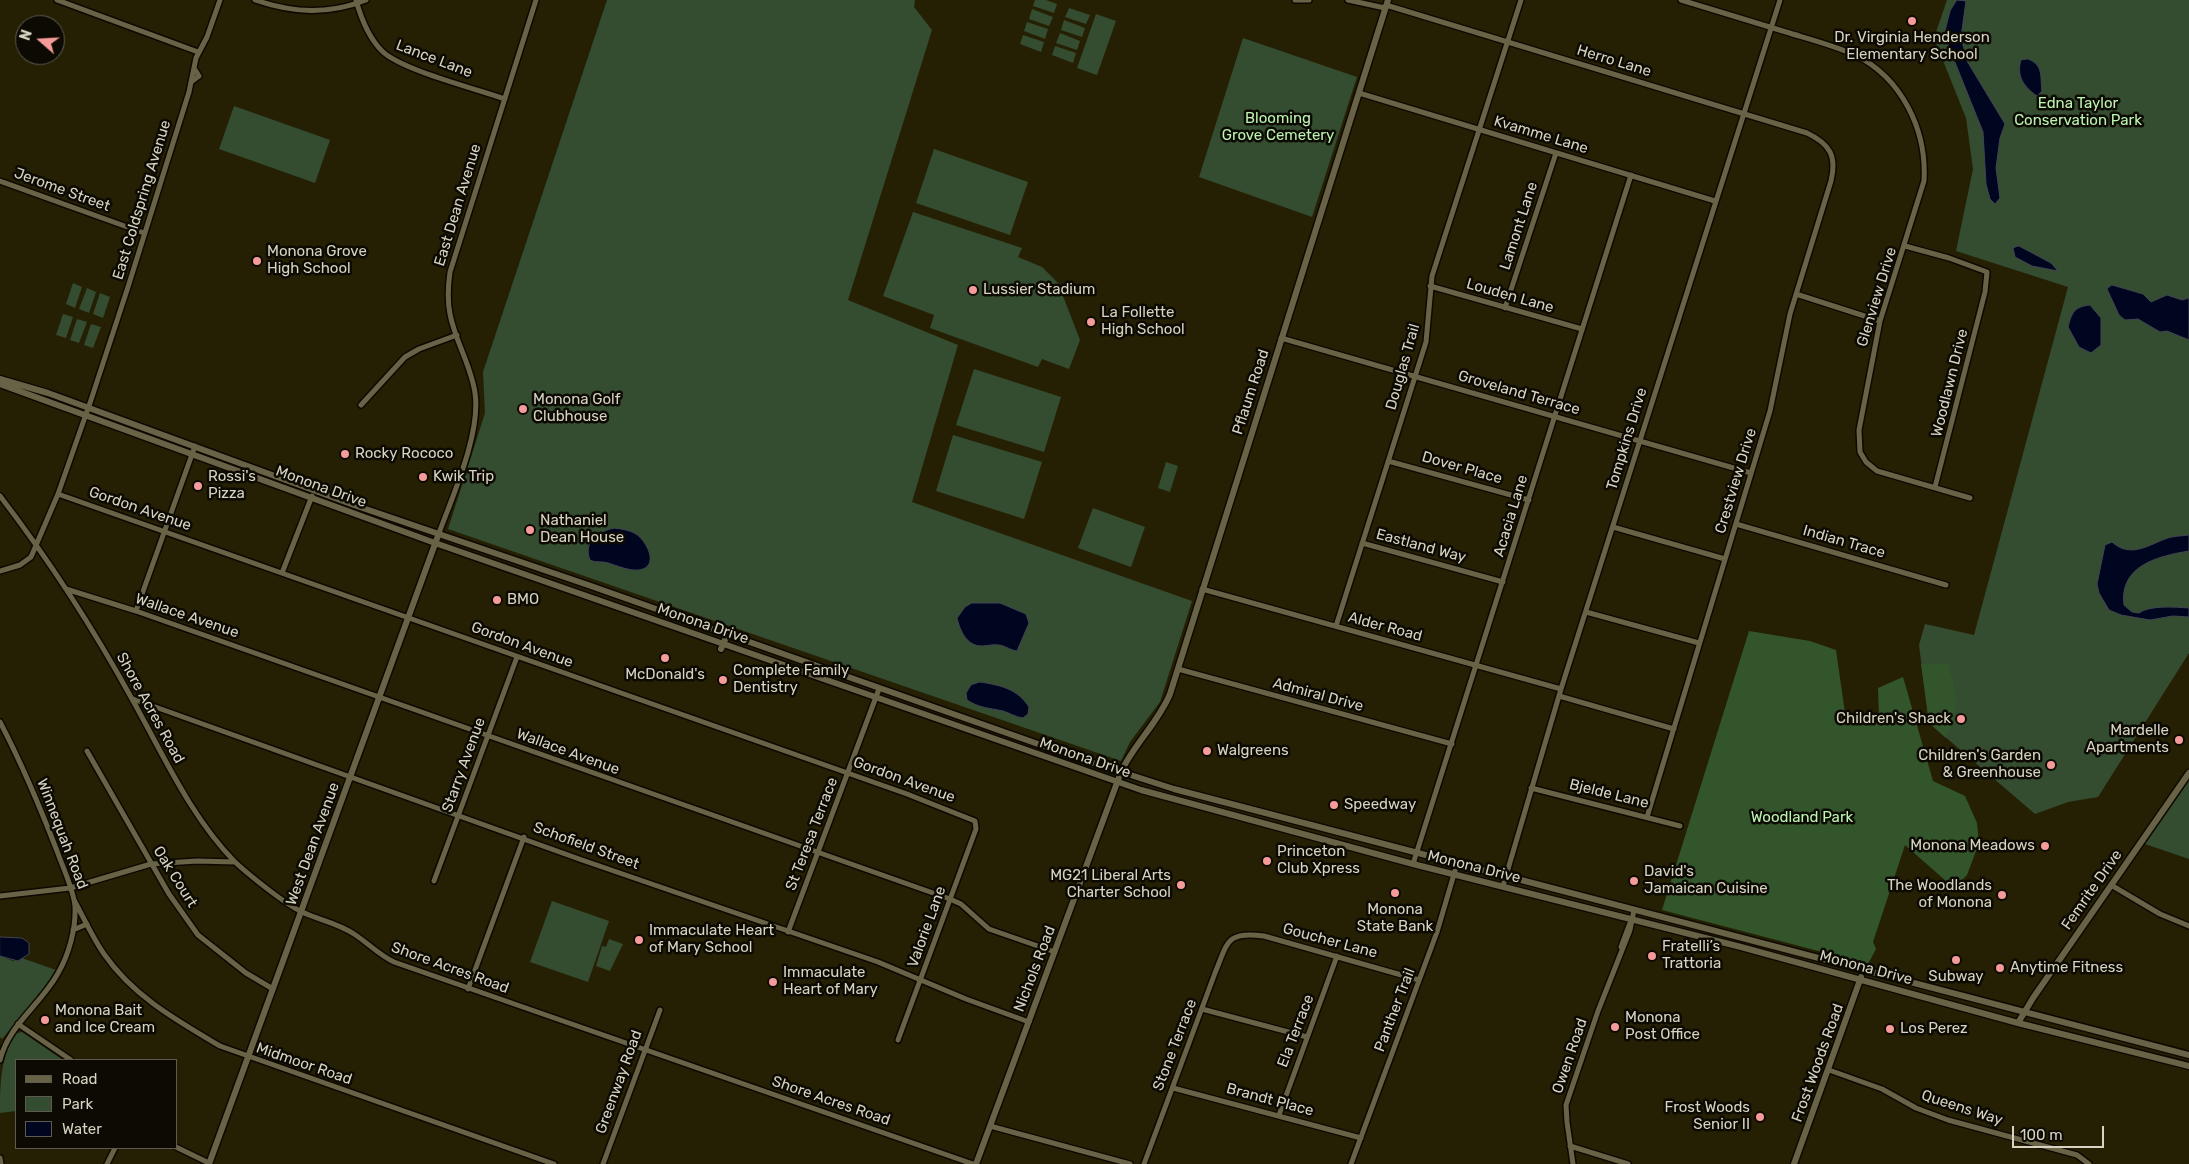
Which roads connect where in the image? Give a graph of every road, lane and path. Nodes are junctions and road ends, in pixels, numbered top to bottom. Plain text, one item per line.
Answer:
1 (56, 0) edge
2 (220, 0) edge
3 (255, 0) edge
4 (366, 0) edge
5 (536, 0) edge
6 (1295, 0) edge
7 (1310, 0) edge
8 (1348, 0) edge
9 (1521, 0) edge
10 (1681, 0) edge
11 (1780, 0) edge
12 (357, 2) edge
13 (1386, 4) edge
14 (1772, 28) junction
15 (1508, 42) junction
16 (198, 52) junction
17 (1359, 93) junction
18 (505, 99) junction
19 (1744, 113) junction
20 (1478, 130) junction
21 (1830, 151) joint
22 (1556, 153) junction
23 (1631, 175) junction
24 (0, 181) edge
25 (1715, 201) junction
26 (144, 233) junction
27 (1905, 246) junction
28 (1430, 286) junction
29 (1796, 294) junction
30 (1505, 308) junction
31 (1880, 321) junction
32 (1582, 328) junction
33 (457, 335) junction
34 (1281, 338) junction
35 (1414, 376) junction
36 (0, 379) edge
37 (0, 384) edge
38 (361, 405) dead end
39 (89, 408) junction
40 (1554, 416) junction
41 (86, 417) junction
42 (1639, 441) junction
43 (195, 446) junction
44 (192, 454) junction
45 (1388, 461) junction
46 (1751, 473) junction
47 (1935, 487) junction
48 (58, 494) junction
49 (313, 494) junction
50 (0, 496) edge
51 (1970, 498) dead end
52 (1528, 500) junction
53 (1736, 524) junction
54 (1613, 527) junction
55 (165, 531) junction
56 (439, 533) junction
57 (435, 543) junction
58 (1362, 543) junction
59 (38, 545) junction
60 (1725, 560) junction
61 (0, 571) edge
62 (282, 573) junction
63 (1503, 582) junction
64 (1946, 585) dead end
65 (66, 588) junction
66 (1202, 589) junction
67 (136, 611) junction
68 (1586, 612) junction
69 (409, 617) junction
70 (1336, 626) junction
71 (727, 635) junction
72 (1699, 643) junction
73 (722, 647) junction
74 (517, 657) junction
75 (1476, 665) junction
76 (1178, 668) junction
77 (879, 689) junction
78 (1561, 689) junction
79 (1559, 696) junction
80 (876, 698) junction
81 (133, 699) junction
82 (380, 699) junction
83 (0, 722) edge
84 (1674, 729) junction
85 (488, 736) junction
86 (1452, 744) junction
87 (87, 751) dead end
88 (1121, 772) junction
89 (2189, 773) edge
90 (849, 774) junction
91 (351, 776) junction
92 (1117, 782) junction
93 (1530, 788) junction
94 (459, 815) junction
95 (1647, 817) junction
96 (976, 822) joint
97 (1680, 826) dead end
98 (524, 837) junction
99 (819, 853) junction
100 (1417, 853) junction
101 (236, 862) junction
102 (151, 864) junction
103 (1413, 864) junction
104 (1457, 864) junction
105 (1454, 875) junction
106 (1506, 877) junction
107 (434, 882) dead end
108 (2111, 885) junction
109 (1503, 886) junction
110 (70, 888) junction
111 (0, 896) edge
112 (950, 899) junction
113 (74, 900) junction
114 (1634, 910) junction
115 (301, 912) junction
116 (1631, 921) junction
117 (87, 924) junction
118 (2189, 926) edge
119 (72, 930) junction
120 (788, 932) junction
121 (1234, 938) joint
122 (1055, 952) junction
123 (1337, 956) junction
124 (1864, 970) junction
125 (1860, 979) junction
126 (920, 980) junction
127 (1419, 980) junction
128 (273, 989) junction
129 (468, 989) junction
130 (1202, 1009) junction
131 (660, 1010) dead end
132 (2024, 1012) junction
133 (1028, 1022) junction
134 (2018, 1023) junction
135 (18, 1024) junction
136 (1307, 1037) junction
137 (898, 1040) dead end
138 (644, 1050) junction
139 (2189, 1055) edge
140 (248, 1057) junction
141 (69, 1059) edge
142 (0, 1060) edge
143 (2189, 1066) edge
144 (1829, 1070) junction
145 (1173, 1088) junction
146 (1279, 1116) junction
147 (990, 1126) junction
148 (1360, 1138) junction
149 (1570, 1146) junction
150 (178, 1148) edge
151 (114, 1149) edge
152 (0, 1158) edge
153 (1, 1164) edge
154 (106, 1164) edge
155 (209, 1164) edge
156 (554, 1164) edge
157 (603, 1164) edge
158 (974, 1164) edge
159 (1130, 1164) edge
160 (1144, 1164) edge
161 (1351, 1164) edge
162 (1573, 1164) edge
163 (1628, 1164) edge
164 (1794, 1164) edge
165 (2089, 1164) edge

1 - 16 street
2 - 16 street, East Coldspring Avenue
3 - 12 street
4 - 12 street
5 - 18 street, East Dean Avenue
6 - 7 street
8 - 13 street, Herro Lane
9 - 15 street, Douglas Trail
10 - 14 street, Glenview Drive
11 - 14 street, Tompkins Drive
12 - 18 street, Lance Lane
13 - 15 street, Herro Lane
13 - 17 street, Pflaum Road
14 - 19 street, Tompkins Drive
14 - 27 street, Glenview Drive
15 - 19 street, Herro Lane
15 - 20 street, Douglas Trail
16 - 26 street, East Coldspring Avenue
17 - 20 street, Kvamme Lane
17 - 34 street, Pflaum Road
18 - 33 street, East Dean Avenue
19 - 21 street, Herro Lane
19 - 25 street, Tompkins Drive
20 - 22 street, Kvamme Lane
20 - 28 street, Douglas Trail
21 - 29 street, Crestview Drive
22 - 23 street, Kvamme Lane
22 - 30 street, Lamont Lane
23 - 25 street, Kvamme Lane
23 - 32 street, Acacia Lane
24 - 26 street, Jerome Street
25 - 42 street, Tompkins Drive
26 - 39 street, East Coldspring Avenue
27 - 31 street, Glenview Drive
27 - 47 street, Woodlawn Drive
28 - 30 street, Louden Lane
28 - 35 street, Douglas Trail
29 - 31 street
29 - 46 street, Crestview Drive
30 - 32 street, Louden Lane
31 - 47 street, Glenview Drive
32 - 40 street, Acacia Lane
33 - 38 street
33 - 56 street, East Dean Avenue
34 - 35 street, Groveland Terrace
34 - 66 street, Pflaum Road
35 - 40 street, Groveland Terrace
35 - 45 street, Douglas Trail
36 - 39 street, Monona Drive
37 - 41 street, Monona Drive
39 - 41 street, East Coldspring Avenue
39 - 43 street, Monona Drive
40 - 42 street, Groveland Terrace
40 - 52 street, Acacia Lane
41 - 44 street, Monona Drive
41 - 48 street, East Coldspring Avenue
42 - 46 street, Groveland Terrace
42 - 54 street, Tompkins Drive
43 - 44 street
43 - 49 street, Monona Drive
44 - 49 street, Monona Drive
44 - 55 street
45 - 52 street, Dover Place
45 - 58 street, Douglas Trail
46 - 53 street, Crestview Drive
47 - 51 street, Glenview Drive
48 - 55 street, Gordon Avenue
48 - 59 street, East Coldspring Avenue
49 - 56 street, Monona Drive
49 - 57 street, Monona Drive
49 - 62 street
50 - 59 street, Shore Acres Road
52 - 63 street, Acacia Lane
53 - 60 street, Crestview Drive
53 - 64 street, Indian Trace
54 - 60 street
54 - 68 street, Tompkins Drive
55 - 62 street, Gordon Avenue
55 - 67 street
56 - 57 street, West Dean Avenue
56 - 71 street, Monona Drive
57 - 69 street, West Dean Avenue
57 - 73 street, Monona Drive
58 - 63 street, Eastland Way
58 - 70 street, Douglas Trail
59 - 61 street, East Coldspring Avenue
59 - 65 street, Shore Acres Road
60 - 72 street, Crestview Drive
62 - 69 street, Gordon Avenue
63 - 75 street, Acacia Lane
65 - 67 street, Wallace Avenue
65 - 81 street, Shore Acres Road
66 - 70 street, Alder Road
66 - 76 street, Pflaum Road
67 - 82 street, Wallace Avenue
68 - 72 street
68 - 78 street, Tompkins Drive
69 - 74 street, Gordon Avenue
69 - 82 street, West Dean Avenue
70 - 75 street, Alder Road
71 - 73 street
71 - 77 street, Monona Drive
72 - 84 street, Crestview Drive
73 - 80 street, Monona Drive
74 - 85 street, Starry Avenue
74 - 90 street, Gordon Avenue
75 - 78 street, Alder Road
75 - 86 street, Acacia Lane
76 - 86 street, Admiral Drive
76 - 88 street, Pflaum Road
77 - 80 street, St Teresa Terrace
77 - 88 street, Monona Drive
78 - 79 street, Tompkins Drive
79 - 84 street
79 - 93 street, Tompkins Drive
80 - 90 street, St Teresa Terrace
80 - 92 street, Monona Drive
81 - 91 street, Schofield Street
81 - 101 street, Shore Acres Road
82 - 85 street, Wallace Avenue
82 - 91 street, West Dean Avenue
83 - 110 street, Winnequah Road
84 - 95 street, Crestview Drive
85 - 94 street, Starry Avenue
85 - 99 street, Wallace Avenue
86 - 100 street, Acacia Lane
87 - 102 street, Oak Court
88 - 92 street, Pflaum Road
88 - 100 street, Monona Drive
89 - 108 street, Femrite Drive
90 - 96 street, Gordon Avenue
90 - 99 street, St Teresa Terrace
91 - 94 street, Schofield Street
91 - 115 street, West Dean Avenue
92 - 103 street, Monona Drive
92 - 122 street, Nichols Road
93 - 95 street, Bjelde Lane
93 - 106 street, Tompkins Drive
94 - 98 street, Schofield Street
94 - 107 street, Starry Avenue
95 - 97 street, Bjelde Lane
96 - 112 street, Valorie Lane
98 - 120 street, Schofield Street
98 - 129 street
99 - 112 street, Wallace Avenue
99 - 120 street, St Teresa Terrace
100 - 103 street, Acacia Lane
100 - 104 street, Monona Drive
101 - 102 street
101 - 115 street, Shore Acres Road
102 - 110 street
102 - 128 street, Oak Court
103 - 105 street, Monona Drive
104 - 105 street, Panther Trail
104 - 106 street, Monona Drive
105 - 109 street, Monona Drive
105 - 127 street, Panther Trail
106 - 109 street, Tompkins Drive
106 - 114 street, Monona Drive
108 - 118 street
108 - 132 street, Femrite Drive
109 - 116 street, Monona Drive
110 - 111 street
110 - 113 street, Winnequah Road
112 - 122 street, Wallace Avenue
112 - 126 street, Valorie Lane
113 - 117 street, Midmoor Road
113 - 119 street, Winnequah Road
114 - 116 street, Owen Road
114 - 124 street, Monona Drive
115 - 128 street, West Dean Avenue
115 - 129 street, Shore Acres Road
116 - 125 street, Monona Drive
116 - 149 street, Owen Road
117 - 119 street
117 - 140 street, Midmoor Road
119 - 135 street, Winnequah Road
120 - 126 street, Schofield Street
121 - 123 street, Goucher Lane
121 - 130 street, Stone Terrace
122 - 133 street, Nichols Road
123 - 127 street, Goucher Lane
123 - 136 street, Ela Terrace
124 - 125 street, Frost Woods Road
124 - 132 street, Monona Drive
125 - 134 street, Monona Drive
125 - 144 street, Frost Woods Road
126 - 133 street, Schofield Street
126 - 137 street, Valorie Lane
127 - 148 street, Panther Trail
128 - 140 street, West Dean Avenue
129 - 138 street, Shore Acres Road
130 - 136 street
130 - 145 street, Stone Terrace
131 - 138 street, Greenway Road
132 - 134 street, Femrite Drive
132 - 139 street, Monona Drive
133 - 147 street, Nichols Road
134 - 143 street, Monona Drive
135 - 141 street
135 - 142 street, Winnequah Road
136 - 146 street, Ela Terrace
138 - 157 street, Greenway Road
138 - 158 street, Shore Acres Road
140 - 155 street, West Dean Avenue
140 - 156 street, Midmoor Road
144 - 164 street, Frost Woods Road
144 - 165 street, Queens Way
145 - 146 street, Brandt Place
145 - 160 street, Stone Terrace
146 - 148 street, Brandt Place
147 - 158 street, Nichols Road
147 - 159 street
148 - 161 street, Panther Trail
149 - 162 street, Owen Road
149 - 163 street
150 - 155 street
151 - 154 street
152 - 153 street

